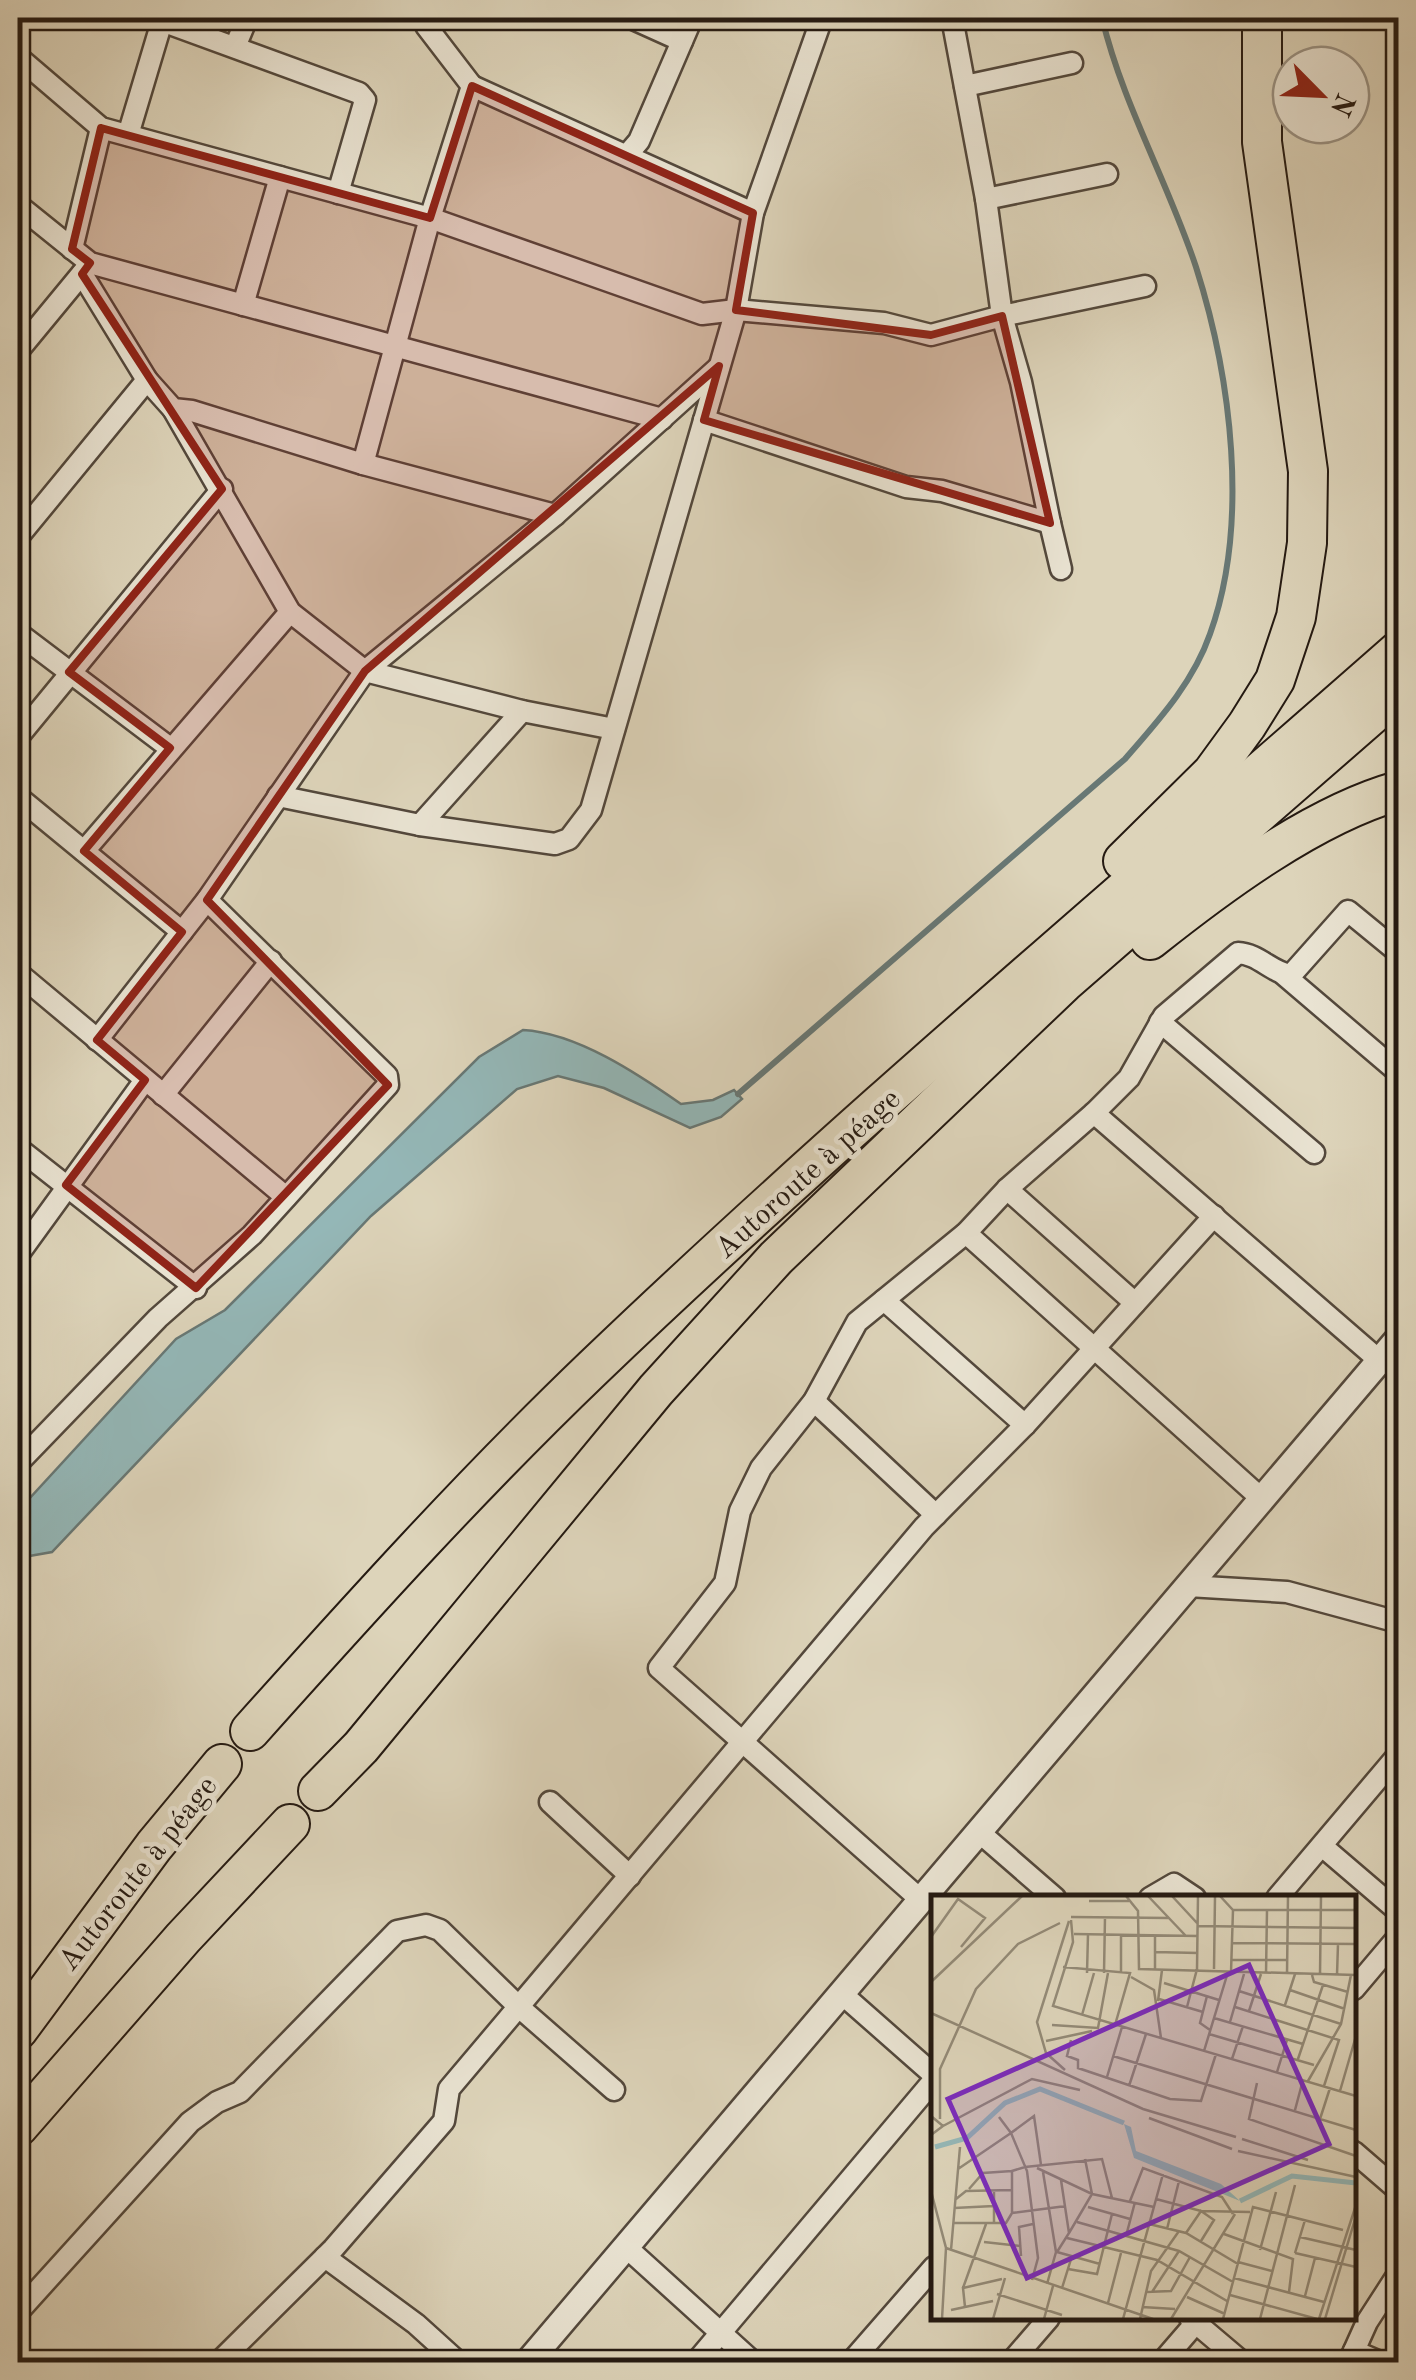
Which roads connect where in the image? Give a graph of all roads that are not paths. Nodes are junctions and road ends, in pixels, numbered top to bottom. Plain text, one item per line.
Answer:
1 (247, 18) edge
2 (426, 18) edge
3 (631, 18) edge
4 (692, 18) edge
5 (822, 18) edge
6 (952, 18) edge
7 (1262, 18) edge
8 (162, 19) edge
9 (682, 41) junction
10 (235, 47) junction
11 (18, 58) edge
12 (1072, 63) dead end
13 (472, 86) junction
14 (965, 86) junction
15 (102, 128) junction
16 (128, 135) junction
17 (626, 155) junction
18 (1107, 174) dead end
19 (280, 177) junction
20 (338, 192) junction
21 (986, 198) junction
22 (18, 205) edge
23 (753, 213) junction
24 (430, 218) junction
25 (72, 249) junction
26 (86, 268) junction
27 (1144, 286) dead end
28 (243, 304) junction
29 (736, 310) junction
30 (1002, 316) junction
31 (396, 345) junction
32 (18, 351) edge
33 (720, 366) junction
34 (146, 380) junction
35 (173, 409) junction
36 (662, 418) junction
37 (704, 420) junction
38 (363, 464) junction
39 (222, 489) junction
40 (555, 515) junction
41 (1050, 523) junction
42 (18, 537) edge
43 (1061, 570) dead end
44 (290, 612) junction
45 (18, 633) edge
46 (1398, 650) edge
47 (365, 670) junction
48 (69, 672) junction
49 (1398, 692) edge
50 (522, 711) junction
51 (614, 729) junction
52 (18, 737) edge
53 (170, 748) junction
54 (1398, 791) edge
55 (278, 796) junction
56 (18, 797) edge
57 (420, 825) junction
58 (84, 851) junction
59 (207, 900) junction
60 (182, 932) junction
61 (1398, 952) edge
62 (271, 961) junction
63 (18, 973) edge
64 (1283, 974) junction
65 (1160, 1022) junction
66 (97, 1040) junction
67 (1398, 1072) edge
68 (145, 1080) junction
69 (163, 1096) junction
70 (1094, 1113) junction
71 (847, 1135) junction
72 (898, 1142) junction
73 (18, 1148) edge
74 (1314, 1153) dead end
75 (66, 1186) junction
76 (1007, 1189) junction
77 (286, 1197) junction
78 (1214, 1216) junction
79 (966, 1233) junction
80 (18, 1255) edge
81 (196, 1288) junction
82 (884, 1300) junction
83 (1135, 1303) junction
84 (1398, 1339) edge
85 (1095, 1348) junction
86 (1380, 1361) junction
87 (814, 1401) junction
88 (1025, 1425) junction
89 (18, 1463) edge
90 (1262, 1499) junction
91 (936, 1515) junction
92 (1188, 1586) junction
93 (1397, 1623) edge
94 (250, 1731) dead end
95 (743, 1742) junction
96 (1398, 1756) edge
97 (222, 1764) dead end
98 (318, 1792) dead end
99 (550, 1802) dead end
100 (290, 1824) dead end
101 (979, 1832) junction
102 (1322, 1846) junction
103 (630, 1876) junction
104 (1052, 1895) edge
105 (1155, 1895) edge
106 (1190, 1895) edge
107 (1280, 1895) edge
108 (921, 1900) junction
109 (1398, 1911) edge
110 (1398, 1937) edge
111 (1356, 1987) edge
112 (842, 1994) junction
113 (519, 2006) junction
114 (18, 2030) edge
115 (931, 2074) edge
116 (931, 2081) edge
117 (614, 2090) dead end
118 (18, 2126) edge
119 (1356, 2154) edge
120 (1398, 2190) edge
121 (626, 2247) junction
122 (325, 2257) junction
123 (931, 2270) edge
124 (1398, 2274) edge
125 (18, 2312) edge
126 (1360, 2316) edge
127 (1047, 2320) edge
128 (1195, 2320) edge
129 (1197, 2320) edge
130 (721, 2333) junction
131 (1352, 2357) edge
132 (219, 2362) edge
133 (458, 2362) edge
134 (528, 2362) edge
135 (696, 2362) edge
136 (753, 2362) edge
137 (851, 2362) edge
138 (1011, 2362) edge
139 (1162, 2362) edge
140 (1242, 2362) edge
141 (1380, 2362) edge

1 - 10 street
2 - 13 street
3 - 9 street
4 - 9 street
5 - 23 street
6 - 14 street
7 - 71 highway
8 - 10 street
8 - 16 street
9 - 17 street
10 - 20 street
11 - 15 street
12 - 14 street
13 - 17 street
13 - 24 street
14 - 21 street
15 - 16 street
15 - 25 street
16 - 19 street
17 - 23 street
18 - 21 street
19 - 20 street
19 - 28 street
20 - 24 street
21 - 30 street
22 - 25 street
23 - 29 street
24 - 29 street
24 - 31 street
25 - 26 street
26 - 28 street
26 - 32 street
26 - 34 street
27 - 30 street
28 - 31 street
29 - 30 street
29 - 33 street
30 - 41 street
31 - 36 street
31 - 38 street
33 - 36 street
33 - 37 street
34 - 35 street
34 - 42 street
35 - 38 street
35 - 39 street
36 - 40 street
37 - 41 street
37 - 51 street
38 - 40 street
39 - 44 street
39 - 48 street
40 - 47 street
41 - 43 street
44 - 47 street
44 - 53 street
45 - 48 street
46 - 71 highway, Autoroute à péage
47 - 50 street
47 - 55 street
48 - 52 street
48 - 53 street
49 - 72 highway
50 - 51 street
50 - 57 street
51 - 57 street
53 - 58 street
54 - 72 highway
55 - 57 street
55 - 59 street
56 - 58 street
58 - 60 street
59 - 60 street
59 - 62 street
60 - 66 street
61 - 64 street
62 - 69 street
62 - 77 street
63 - 66 street
64 - 65 street
64 - 67 street
65 - 70 street
65 - 74 street
66 - 68 street
68 - 69 street
68 - 75 street
69 - 77 street
70 - 76 street
70 - 78 street
71 - 94 highway, Autoroute à péage
72 - 98 highway
73 - 75 street
75 - 80 street
75 - 81 street
76 - 79 street
76 - 83 street
77 - 81 street
78 - 83 street
78 - 86 street
79 - 82 street
79 - 85 street
81 - 89 street
82 - 87 street
82 - 88 street
83 - 85 street
84 - 86 street
85 - 88 street
85 - 90 street
86 - 90 street
87 - 91 street
87 - 95 street
88 - 91 street
90 - 92 street
91 - 95 street
92 - 93 street
92 - 101 street
95 - 103 street
95 - 108 street
96 - 102 street
97 - 114 highway, Autoroute à péage
99 - 103 street
100 - 118 highway
101 - 104 street
101 - 108 street
102 - 107 street
102 - 109 street
103 - 113 street
105 - 106 street
108 - 112 street
110 - 111 street
112 - 115 street
112 - 121 street
113 - 117 street
113 - 122 street
113 - 125 street
116 - 130 street
119 - 120 street
121 - 130 street
121 - 134 street
122 - 132 street
122 - 133 street
123 - 137 street
124 - 126 street
126 - 131 street
127 - 138 street
128 - 139 street
129 - 140 street
130 - 135 street
130 - 136 street
131 - 141 street

